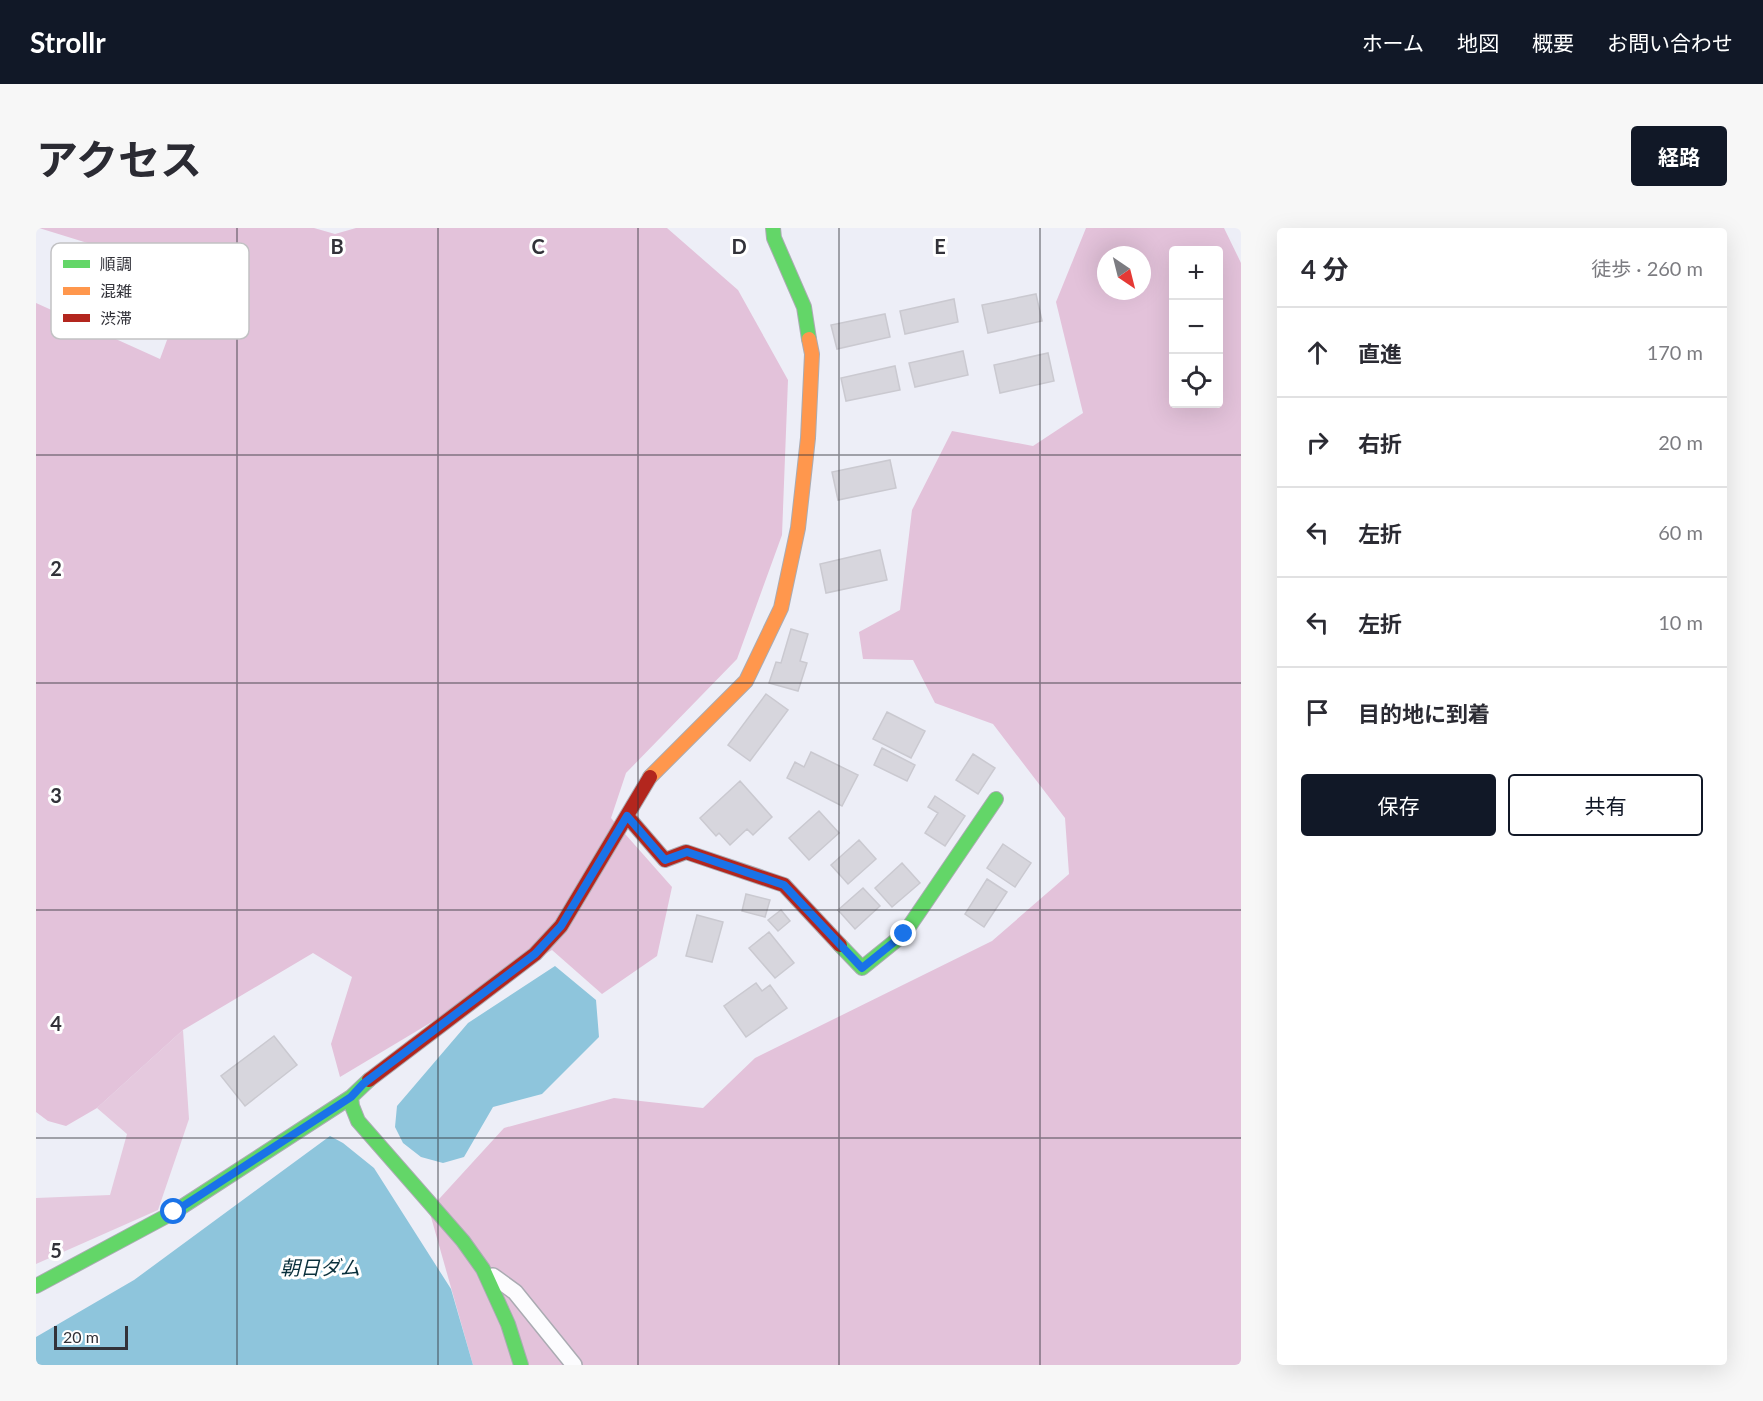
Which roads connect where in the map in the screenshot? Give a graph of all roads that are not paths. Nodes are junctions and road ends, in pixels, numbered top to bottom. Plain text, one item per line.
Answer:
1 (773, 228) edge
2 (996, 799) dead end
3 (627, 816) junction
4 (351, 1097) junction
5 (483, 1269) junction
6 (36, 1286) edge
7 (521, 1365) edge
8 (574, 1365) edge

1 - 3 street
2 - 3 street
3 - 4 street
4 - 5 street
4 - 6 street
5 - 7 street
5 - 8 lane

